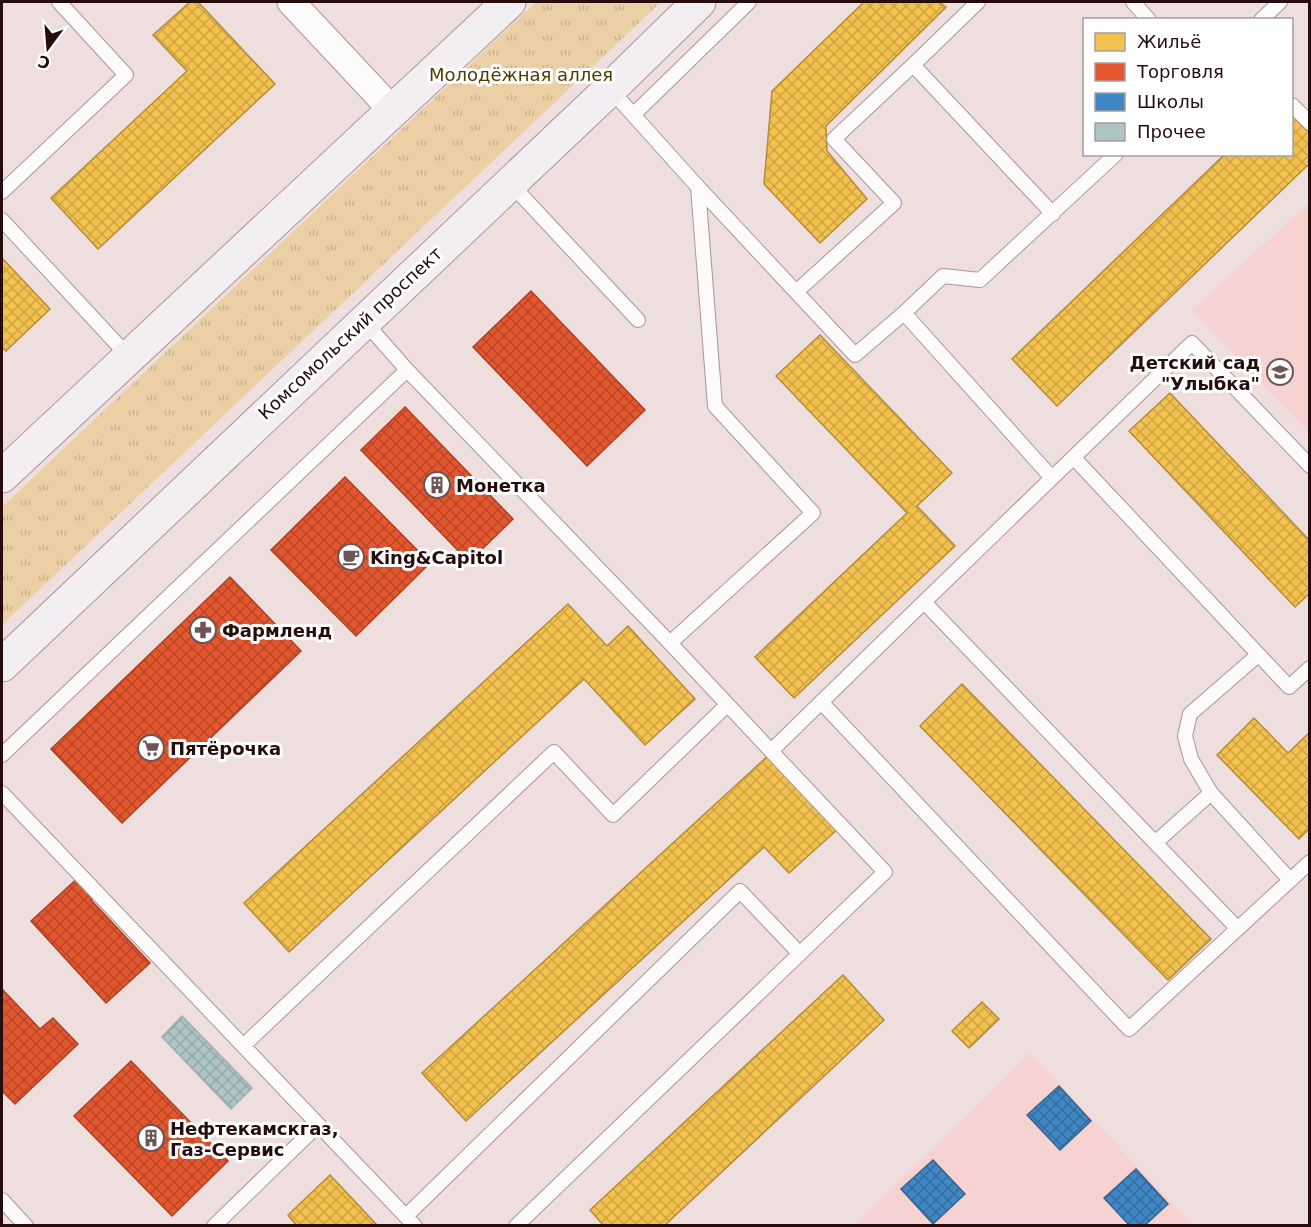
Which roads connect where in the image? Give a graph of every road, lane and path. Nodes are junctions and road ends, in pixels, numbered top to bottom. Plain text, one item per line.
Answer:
1 (59, 2) edge
2 (291, 2) edge
3 (699, 2) edge
4 (749, 2) edge
5 (976, 2) edge
6 (1133, 2) edge
7 (1280, 2) edge
8 (499, 5) edge
9 (1147, 18) edge
10 (1263, 18) edge
11 (913, 65) junction
12 (610, 89) junction
13 (1293, 106) edge
14 (394, 112) junction
15 (634, 114) junction
16 (1310, 123) edge
17 (1114, 156) edge
18 (510, 183) junction
19 (698, 187) junction
20 (2, 192) edge
21 (1053, 214) junction
22 (2, 220) edge
23 (796, 292) junction
24 (904, 313) junction
25 (363, 320) junction
26 (638, 320) dead end
27 (129, 357) junction
28 (407, 370) junction
29 (1074, 458) junction
30 (1310, 466) edge
31 (2, 476) edge
32 (1052, 478) junction
33 (924, 602) junction
34 (670, 643) junction
35 (1258, 655) junction
36 (2, 665) edge
37 (1310, 668) edge
38 (822, 703) junction
39 (726, 706) junction
40 (771, 751) junction
41 (2, 755) edge
42 (2, 792) edge
43 (1211, 793) junction
44 (1156, 842) junction
45 (1310, 862) edge
46 (1290, 880) junction
47 (1237, 928) junction
48 (800, 954) junction
49 (244, 1045) junction
50 (318, 1125) junction
51 (2, 1200) edge
52 (411, 1221) edge
53 (219, 1224) edge
54 (26, 1226) edge
55 (516, 1226) edge

1 - 20 lane
2 - 14 street
3 - 12 main road, Комсомольский проспект
4 - 15 lane
5 - 11 lane
6 - 9 lane
7 - 10 lane
8 - 14 main road
11 - 21 lane
11 - 23 lane
12 - 15 lane
12 - 18 main road, Комсомольский проспект
13 - 16 lane
14 - 27 main road
15 - 19 lane
17 - 21 lane
18 - 25 main road, Комсомольский проспект
18 - 26 lane
19 - 23 lane
19 - 34 lane
21 - 24 lane
22 - 27 lane
23 - 24 lane
24 - 32 lane
25 - 28 lane
25 - 36 main road, Комсомольский проспект
27 - 31 main road
28 - 34 lane
28 - 41 lane
29 - 30 lane
29 - 32 lane
29 - 35 lane
32 - 33 lane
33 - 38 lane
33 - 44 lane
34 - 39 lane
35 - 37 lane
35 - 43 lane
38 - 40 lane
38 - 47 lane
39 - 40 lane
39 - 49 lane
40 - 48 lane
42 - 49 lane
43 - 44 lane
43 - 46 lane
44 - 47 lane
45 - 46 lane
46 - 47 lane
48 - 52 lane
48 - 55 lane
49 - 50 lane
50 - 52 lane
50 - 53 lane
51 - 54 lane

